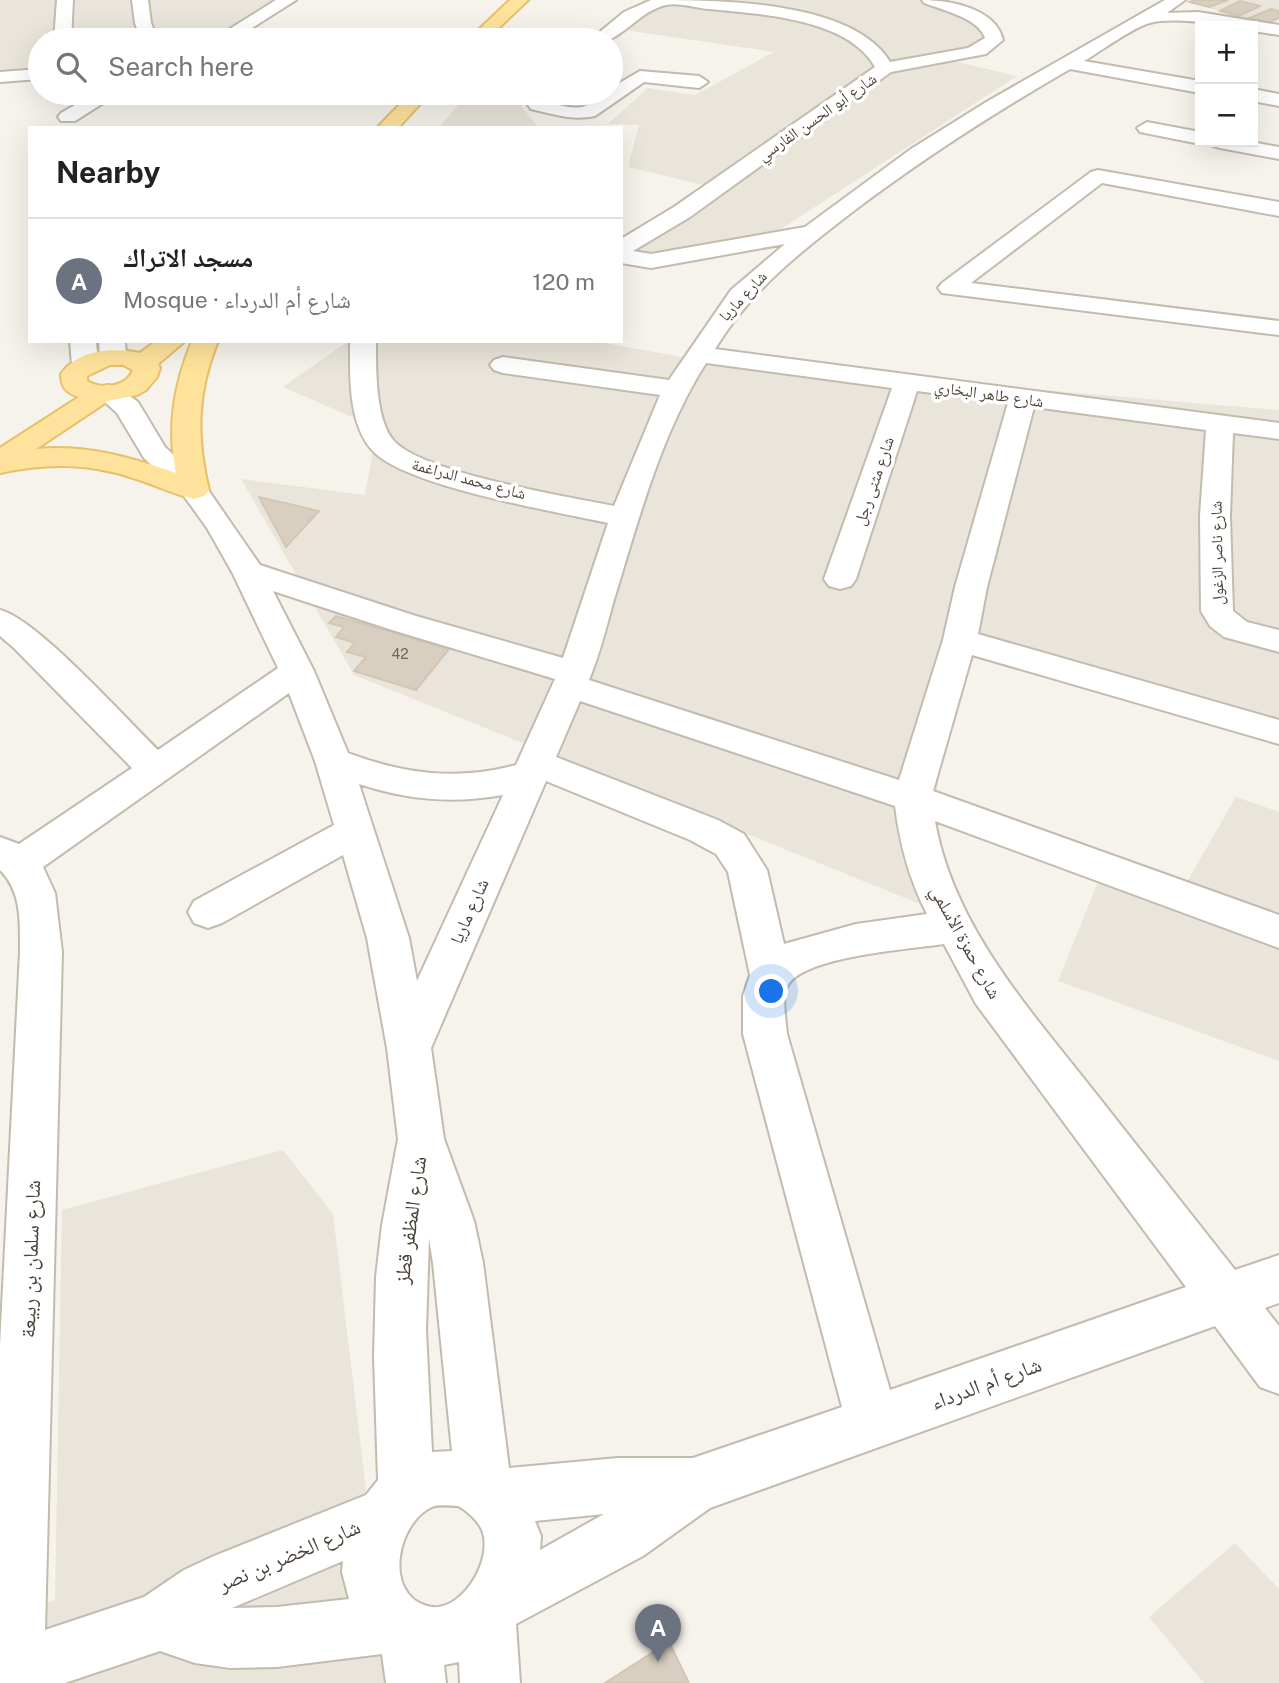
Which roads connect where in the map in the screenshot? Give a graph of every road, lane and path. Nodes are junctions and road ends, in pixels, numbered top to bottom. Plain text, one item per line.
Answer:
1 (65, 0) edge
2 (140, 0) edge
3 (288, 0) edge
4 (666, 0) edge
5 (930, 0) edge
6 (1177, 0) edge
7 (1183, 0) edge
8 (527, 4) edge
9 (1142, 18) junction
10 (64, 28) edge
11 (144, 28) edge
12 (241, 28) edge
13 (493, 28) edge
14 (512, 28) edge
15 (614, 28) edge
16 (1272, 28) edge
17 (1069, 64) junction
18 (885, 68) junction
19 (28, 75) edge
20 (0, 77) edge
21 (699, 82) dead end
22 (1195, 86) edge
23 (623, 88) edge
24 (1258, 96) edge
25 (1279, 100) edge
26 (93, 105) edge
27 (409, 105) edge
28 (537, 105) edge
29 (560, 105) edge
30 (598, 105) edge
31 (523, 120) dead end
32 (69, 122) edge
33 (389, 126) edge
34 (1147, 128) dead end
35 (1195, 137) edge
36 (1247, 147) edge
37 (1279, 153) edge
38 (1279, 209) edge
39 (813, 232) junction
40 (623, 248) edge
41 (623, 256) edge
42 (1279, 328) edge
43 (167, 343) edge
44 (204, 343) edge
45 (363, 343) edge
46 (698, 354) junction
47 (130, 355) edge
48 (502, 365) dead end
49 (91, 376) edge
50 (907, 382) junction
51 (676, 390) junction
52 (1023, 399) junction
53 (1220, 423) junction
54 (1279, 431) edge
55 (0, 439) edge
56 (0, 462) edge
57 (183, 479) junction
58 (625, 517) junction
59 (248, 572) junction
60 (840, 579) dead end
61 (0, 620) edge
62 (960, 640) junction
63 (1279, 641) edge
64 (297, 671) junction
65 (572, 680) junction
66 (1279, 732) edge
67 (333, 761) junction
68 (531, 768) junction
69 (155, 769) junction
70 (912, 798) junction
71 (356, 830) junction
72 (10, 857) edge
73 (208, 912) dead end
74 (954, 927) junction
75 (1279, 932) edge
76 (771, 976) junction
77 (409, 1048) junction
78 (421, 1139) junction
79 (1279, 1279) edge
80 (1223, 1298) junction
81 (1279, 1368) edge
82 (873, 1423) junction
83 (694, 1486) junction
84 (489, 1494) junction
85 (395, 1504) junction
86 (490, 1609) junction
87 (160, 1621) junction
88 (407, 1646) edge
89 (9, 1676) edge
90 (490, 1683) edge

1 - 10 street
2 - 11 street
3 - 12 street
4 - 15 street
4 - 18 street, شارع أبو الحسن الفارسي
5 - 18 street
6 - 9 street, شارع ماريا
7 - 16 street
8 - 13 main road
8 - 14 main road
9 - 16 street
9 - 17 street, شارع ماريا
17 - 22 street
17 - 39 street, شارع ماريا
18 - 40 street, شارع أبو الحسن الفارسي
19 - 20 street
21 - 23 street
24 - 25 street
26 - 32 street
27 - 33 main road
28 - 31 street
29 - 30 street
34 - 35 street
36 - 37 street
38 - 42 street
39 - 41 street
39 - 46 street, شارع ماريا
43 - 47 main road
44 - 57 main road
45 - 58 street, شارع محمد الدراغمة
46 - 50 street, شارع طاهر البخاري
46 - 51 street, شارع ماريا
47 - 49 main road
47 - 49 main road
47 - 57 street
48 - 51 street
49 - 55 main road
49 - 56 main road
49 - 57 street
50 - 52 street, شارع طاهر البخاري
50 - 60 street, شارع مثنى رجل
51 - 58 street, شارع ماريا
52 - 53 street, شارع طاهر البخاري
52 - 62 street, شارع حمزة الأسلمي
53 - 54 street, شارع طاهر البخاري
53 - 63 street, شارع ناصر الزغول
56 - 57 main road
57 - 59 street
58 - 65 street, شارع ماريا
59 - 64 street
59 - 65 street
61 - 69 street
62 - 66 street
62 - 70 street, شارع حمزة الأسلمي
64 - 67 street
64 - 69 street
65 - 68 street, شارع ماريا
65 - 70 street
67 - 68 street
67 - 71 street
68 - 76 street
68 - 77 street, شارع ماريا
69 - 72 street
70 - 74 street, شارع حمزة الأسلمي
70 - 75 street
71 - 73 street
71 - 77 street
72 - 89 street, شارع سلمان بن ربيعة
74 - 76 street
74 - 80 street, شارع حمزة الأسلمي
76 - 82 street
77 - 78 street
78 - 84 street, شارع المظفر قطز
78 - 85 street, شارع المظفر قطز
79 - 80 street, شارع أم الدرداء
80 - 81 street, شارع حمزة الأسلمي
80 - 82 street, شارع أم الدرداء
82 - 83 street, شارع أم الدرداء
83 - 84 street, شارع أم الدرداء
83 - 86 street, شارع أم الدرداء
84 - 85 street
84 - 86 street
85 - 87 street, شارع الخضر بن نصر
85 - 88 street
86 - 88 street
86 - 90 street
87 - 88 street
87 - 89 street, شارع الخضر بن نصر

